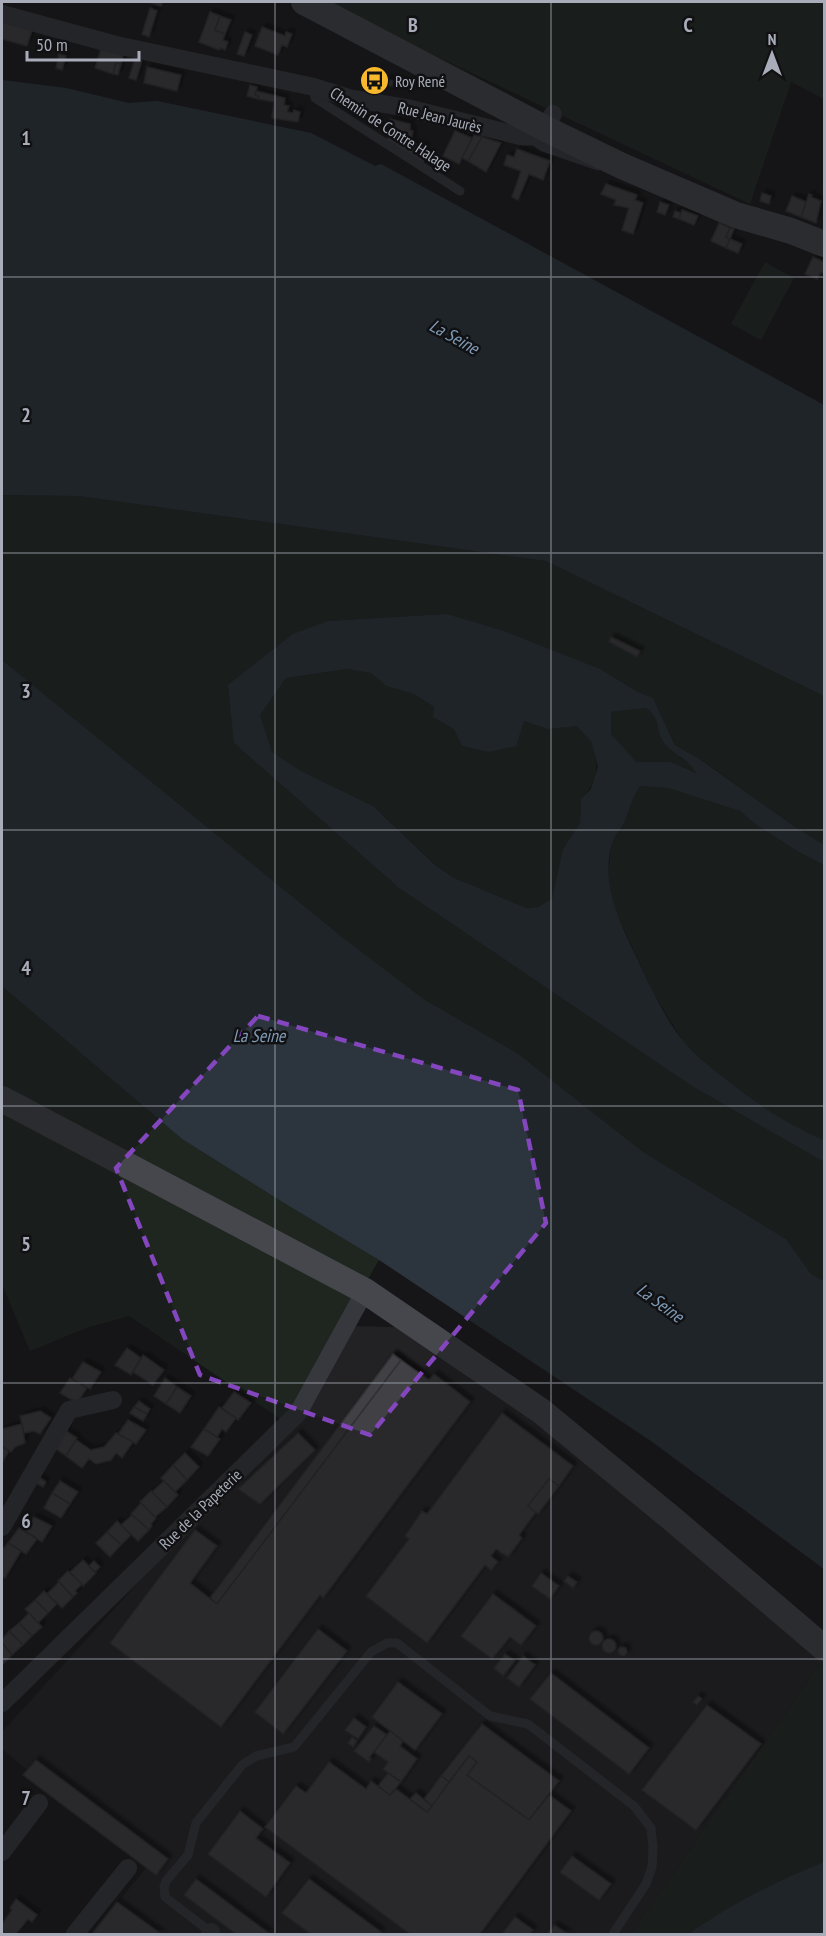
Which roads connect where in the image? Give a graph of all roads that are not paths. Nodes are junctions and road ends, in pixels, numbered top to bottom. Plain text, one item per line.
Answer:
1 (305, 2) edge
2 (2, 14) edge
3 (315, 87) junction
4 (521, 121) junction
5 (460, 191) dead end
6 (791, 231) junction
7 (825, 244) edge
8 (2, 1099) edge
9 (365, 1291) junction
10 (113, 1400) dead end
11 (2, 1527) edge
12 (825, 1648) edge
13 (2, 1703) edge
14 (39, 1803) dead end
15 (2, 1851) edge
16 (128, 1868) dead end
17 (212, 1934) edge
18 (75, 1935) edge
19 (613, 1935) edge

1 - 4 main road
1 - 4 main road
2 - 3 street, Rue Jean Jaurès
3 - 4 street, Rue Jean Jaurès
3 - 5 lane, Chemin de Contre Halage
4 - 6 main road
4 - 6 main road
6 - 7 main road
8 - 9 main road
9 - 12 main road
9 - 13 street, Rue de la Papeterie
10 - 11 street
14 - 15 street
16 - 18 street
17 - 19 lane

